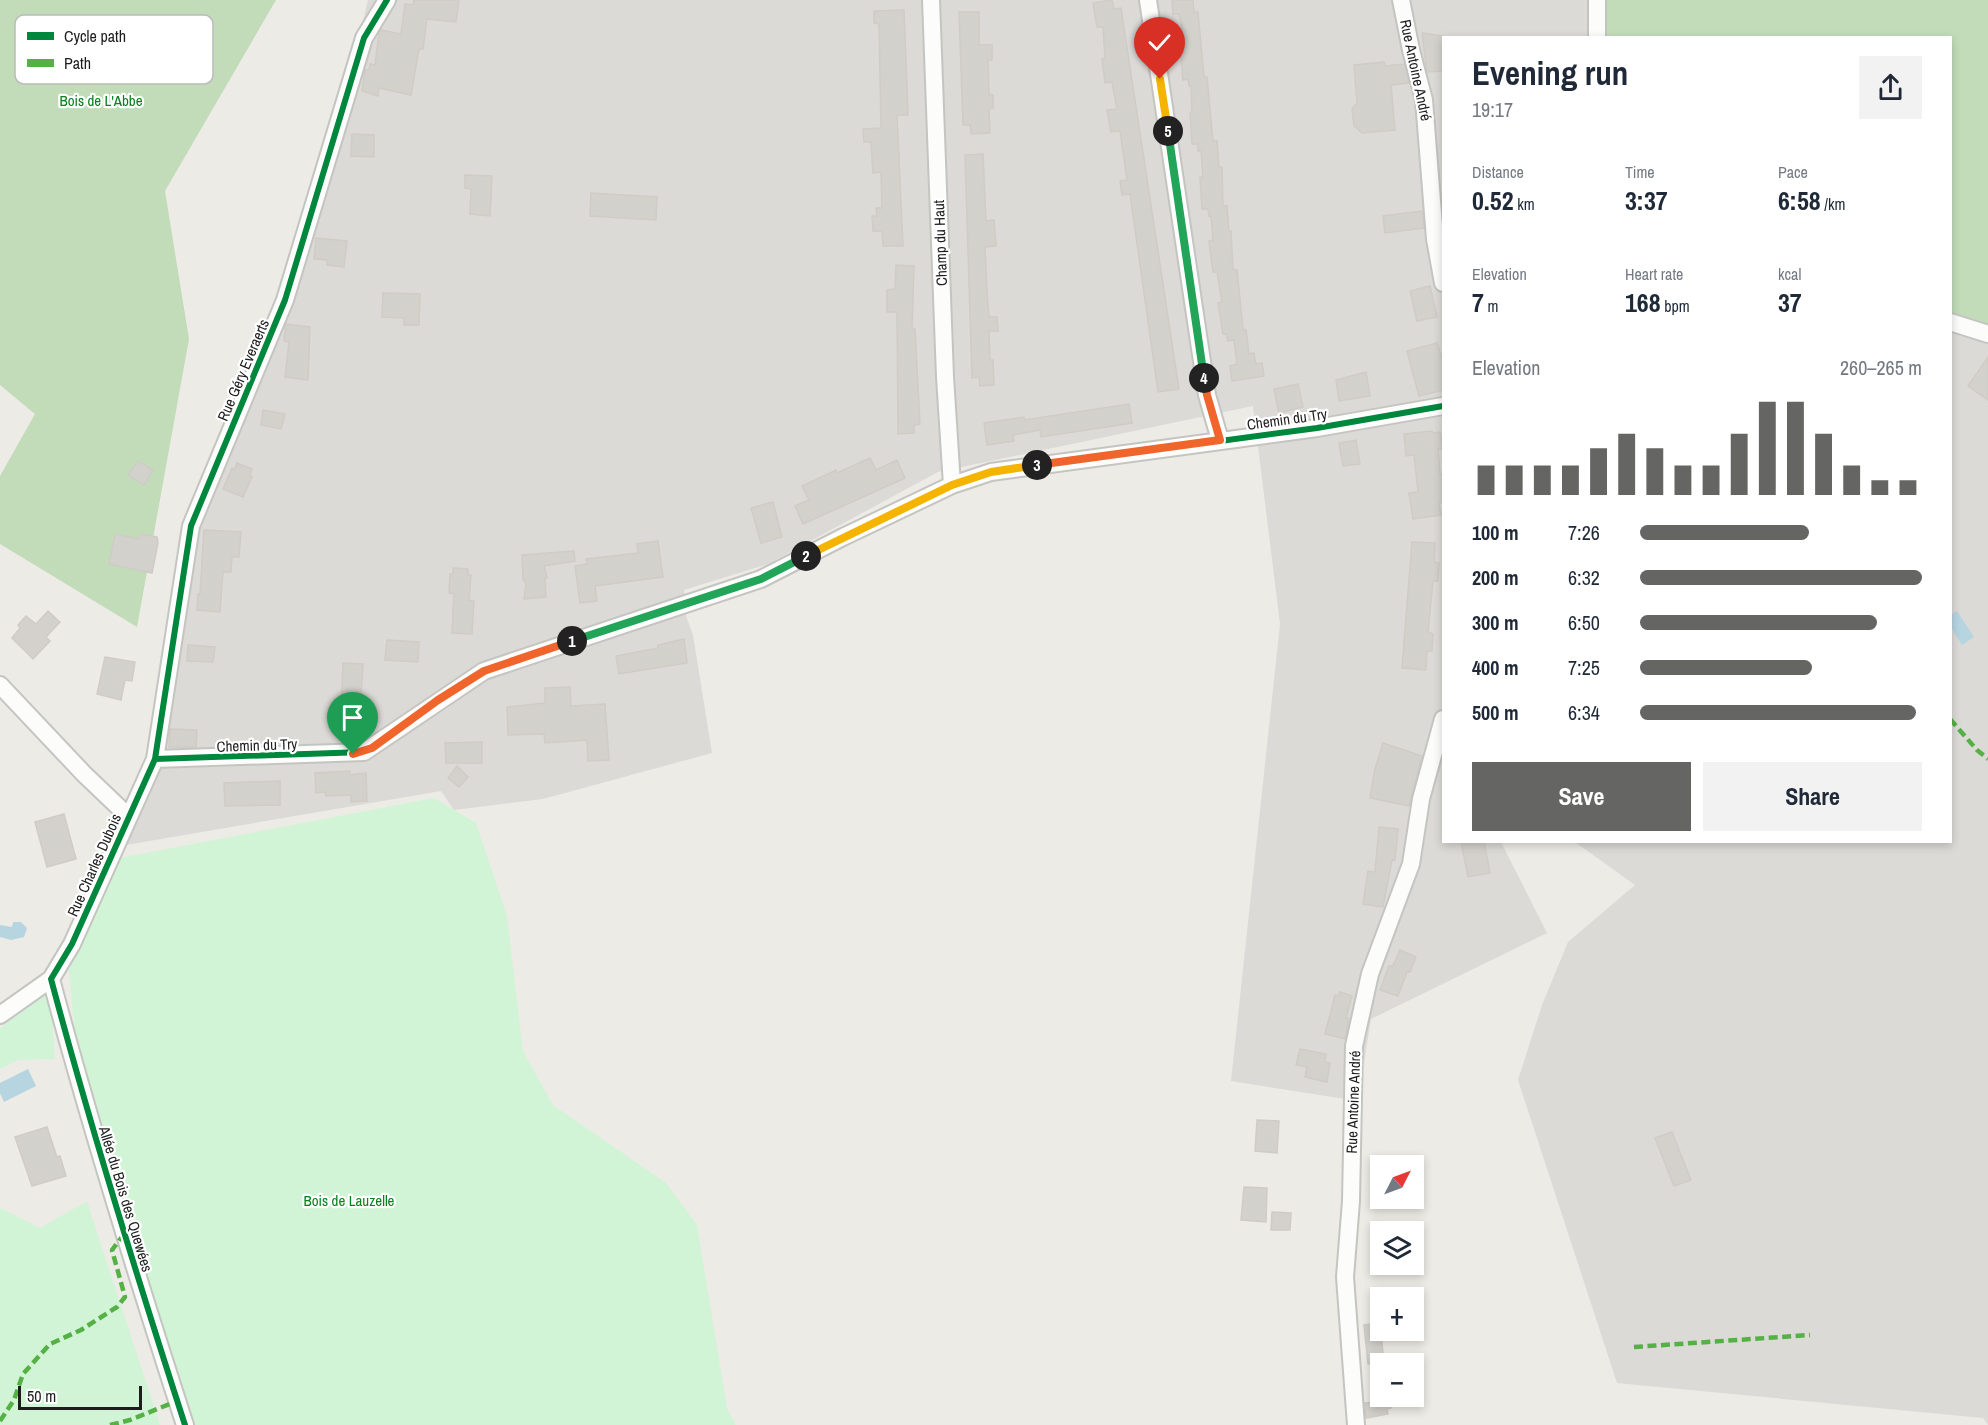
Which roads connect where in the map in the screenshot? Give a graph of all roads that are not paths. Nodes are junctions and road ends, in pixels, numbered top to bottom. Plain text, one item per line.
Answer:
1 (387, 0) edge
2 (931, 0) edge
3 (1148, 0) edge
4 (1401, 0) edge
5 (1597, 0) edge
6 (1597, 36) edge
7 (1442, 278) edge
8 (1952, 323) edge
9 (1988, 334) edge
10 (1442, 406) edge
11 (1220, 440) junction
12 (952, 485) junction
13 (0, 686) edge
14 (1442, 723) edge
15 (155, 759) junction
16 (128, 816) junction
17 (51, 979) junction
18 (0, 1016) edge
19 (185, 1425) edge
20 (1356, 1425) edge

1 - 15 street, Rue Géry Everaerts
2 - 12 street, Champ du Haut
3 - 11 street
4 - 7 street, Rue Antoine André
5 - 6 street
8 - 9 street
10 - 11 street, Chemin du Try
11 - 12 street, Chemin du Try
12 - 15 street, Chemin du Try
13 - 16 street, Rue Charles Dubois
14 - 20 street, Rue Antoine André
15 - 16 street, Rue Charles Dubois
16 - 17 street, Rue Charles Dubois
17 - 18 street, Rue Charles Dubois
17 - 19 street, Allée du Bois des Quewées

